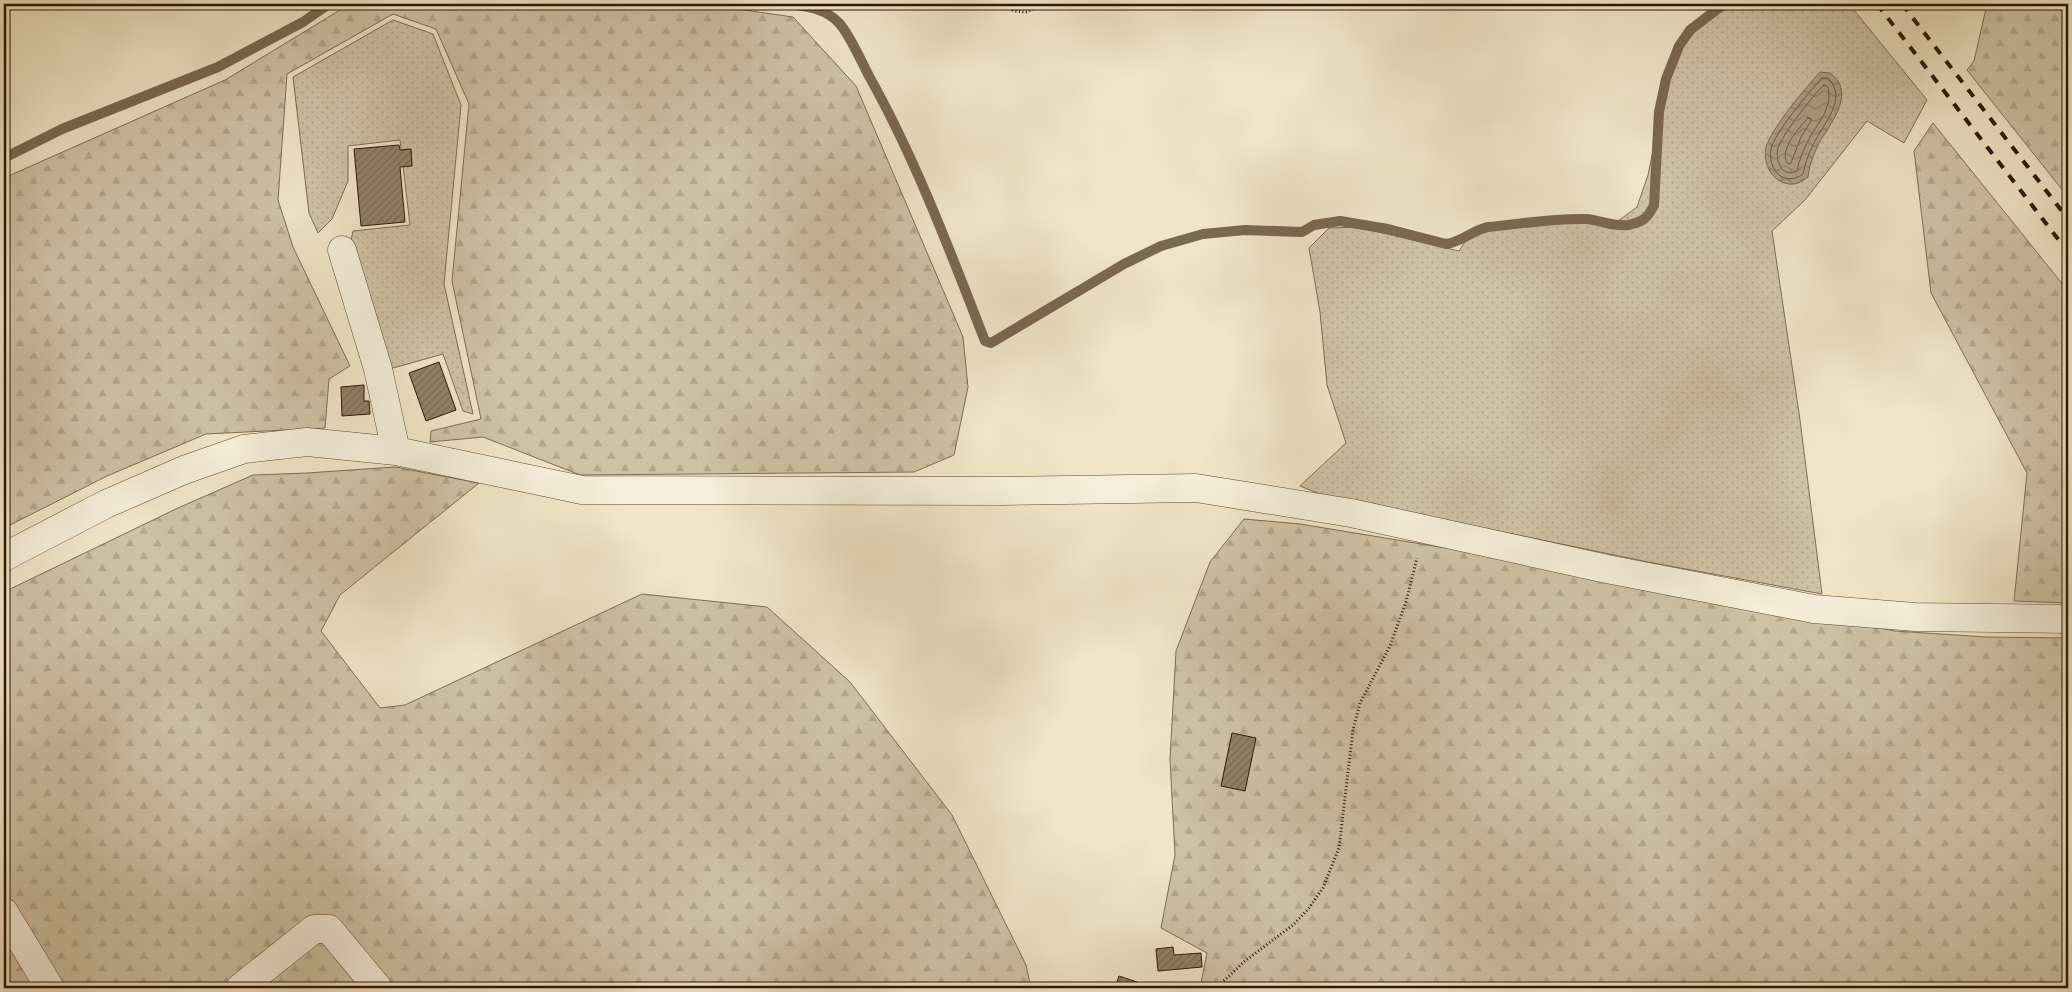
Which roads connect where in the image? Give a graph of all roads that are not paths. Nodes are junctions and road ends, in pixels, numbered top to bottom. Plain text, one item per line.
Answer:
1 (342, 250) dead end
2 (396, 451) junction
3 (4, 557) edge
4 (2068, 619) edge
5 (4, 912) edge
6 (50, 988) edge
7 (240, 988) edge
8 (378, 988) edge

1 - 2 street
2 - 3 street
2 - 4 street
5 - 6 street
7 - 8 street

